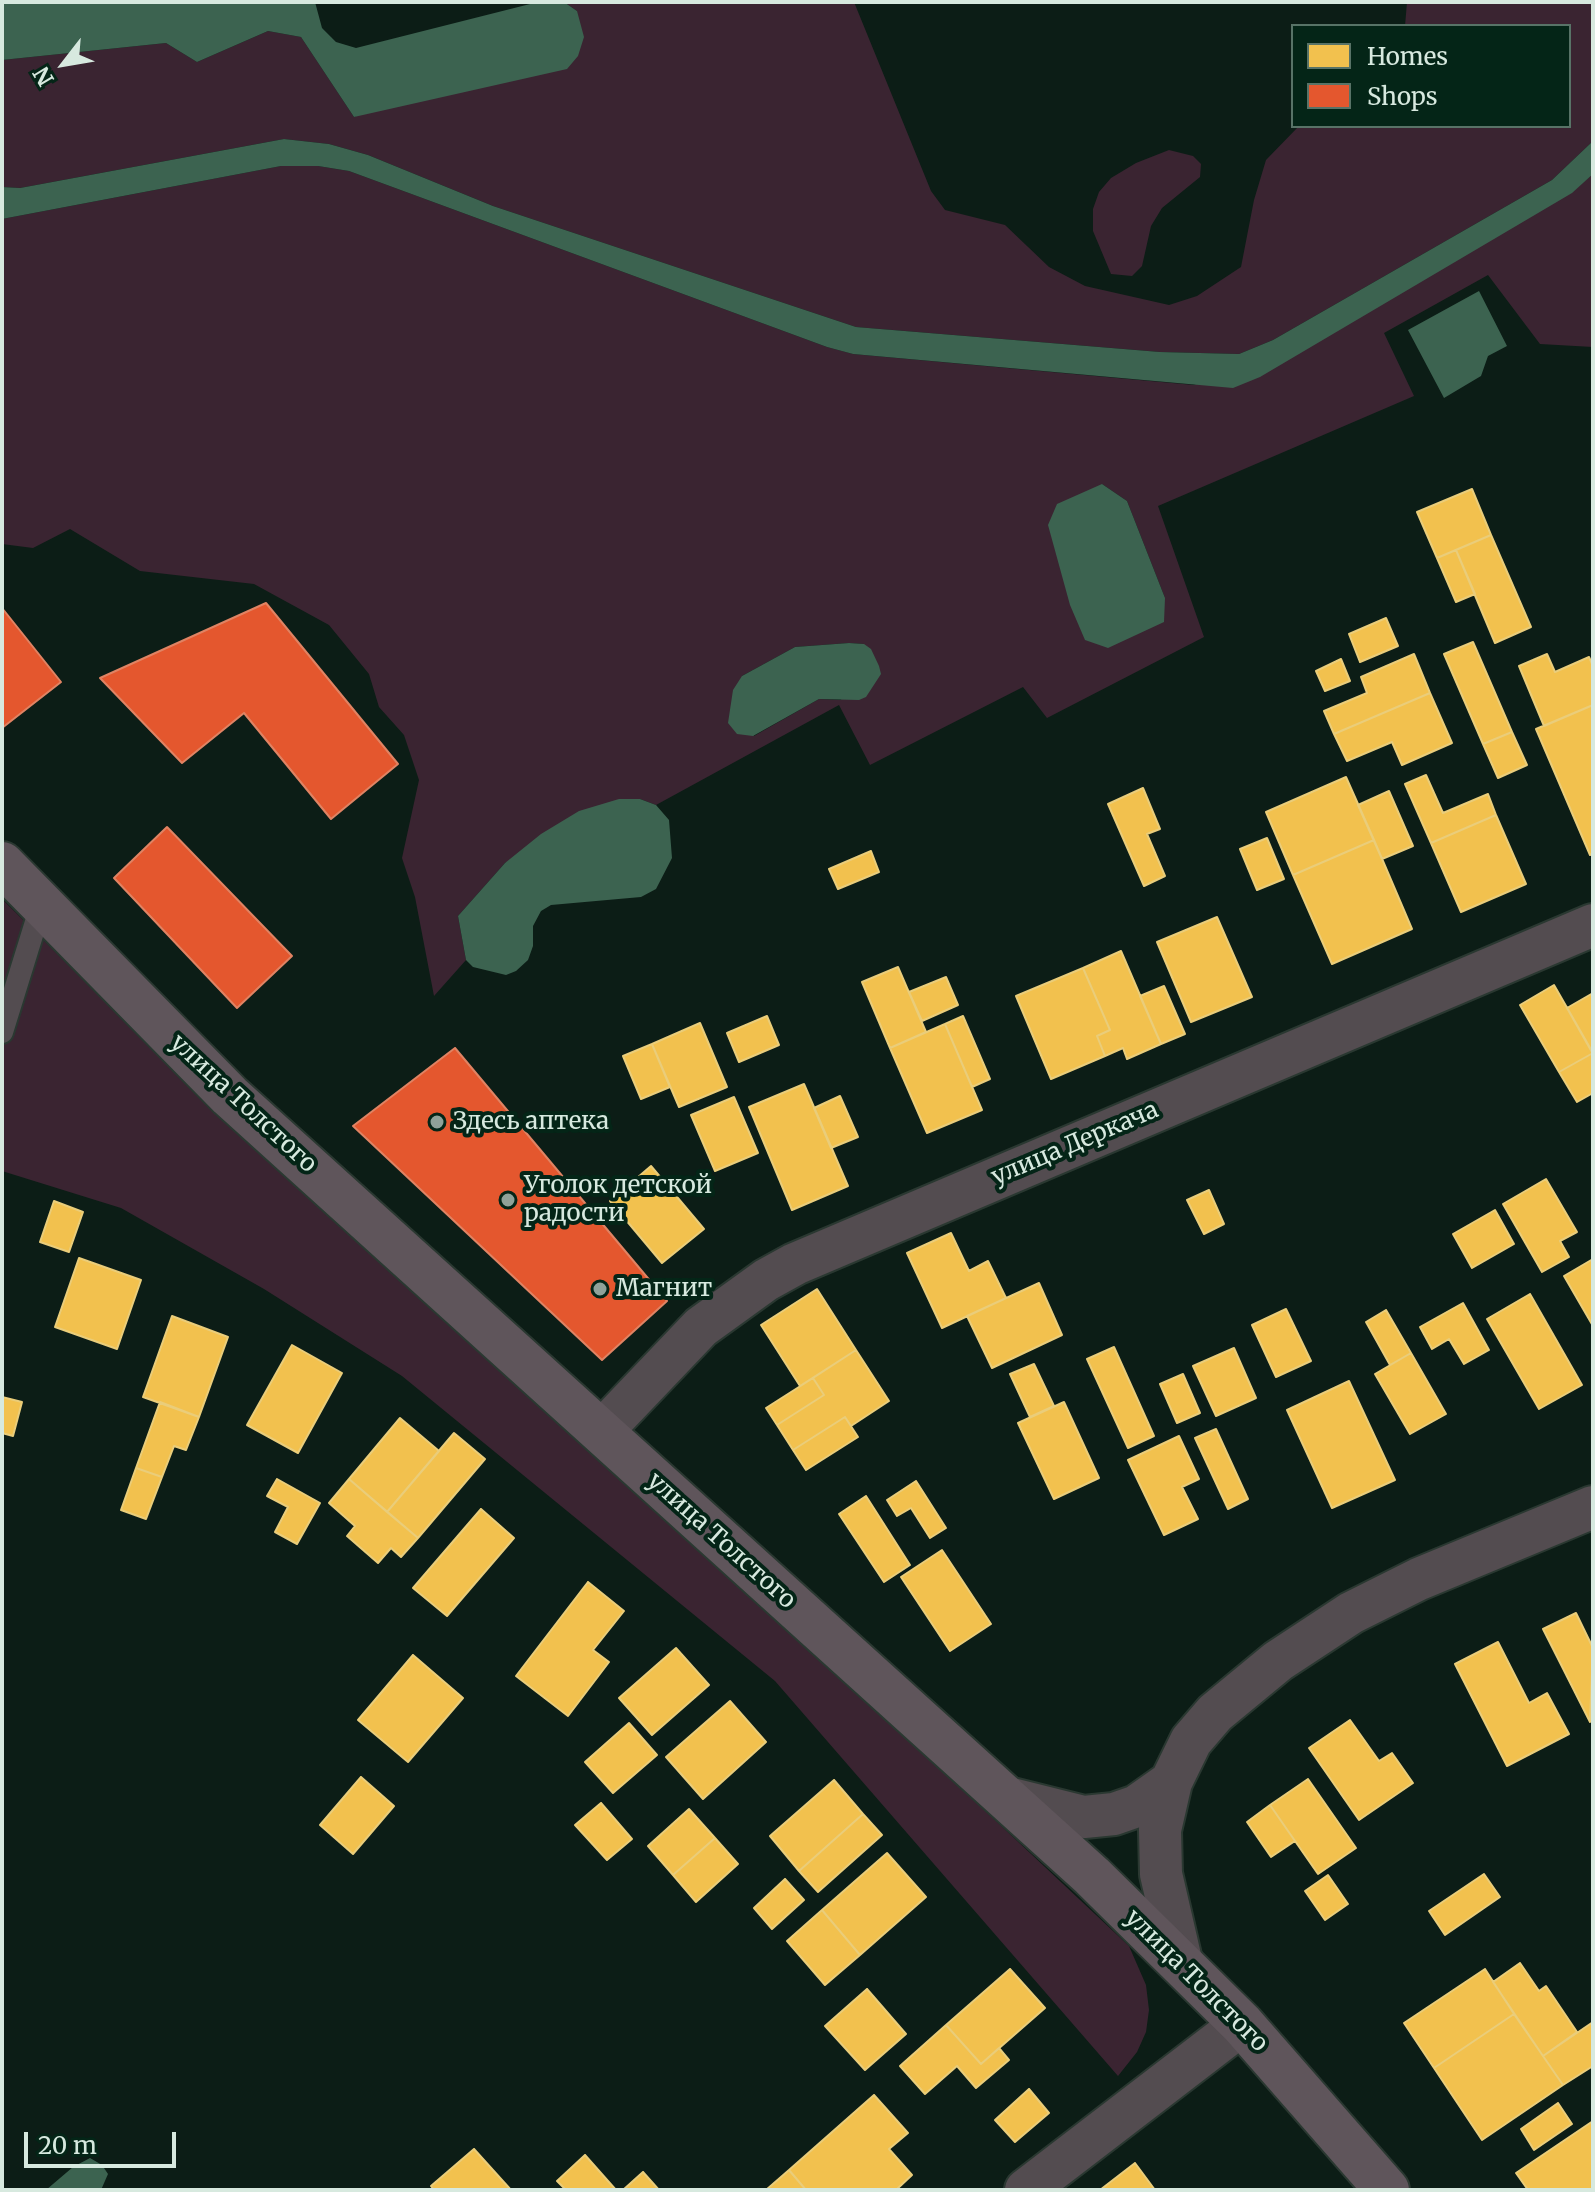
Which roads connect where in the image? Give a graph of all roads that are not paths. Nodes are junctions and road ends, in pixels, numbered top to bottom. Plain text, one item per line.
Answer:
1 (2, 864) edge
2 (41, 906) junction
3 (1593, 925) edge
4 (2, 1032) edge
5 (601, 1432) junction
6 (1593, 1507) edge
7 (1171, 1782) junction
8 (1004, 1797) junction
9 (1182, 1965) junction
10 (1242, 2024) junction
11 (1026, 2190) edge
12 (1387, 2190) edge

1 - 2 main road, улица Толстого
2 - 4 lane
2 - 5 main road, улица Толстого
3 - 5 street, улица Деркача
5 - 8 main road, улица Толстого
6 - 7 street
7 - 8 street
7 - 9 street
8 - 9 main road, улица Толстого
9 - 10 main road, улица Толстого
10 - 11 street
10 - 12 main road, улица Толстого

